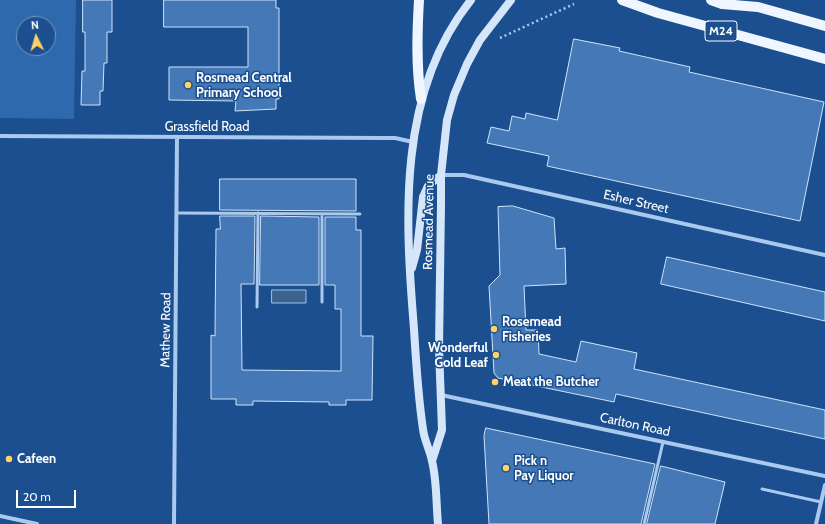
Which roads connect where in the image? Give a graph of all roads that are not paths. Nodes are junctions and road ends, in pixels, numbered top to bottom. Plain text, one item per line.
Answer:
1 (419, 0) edge
2 (471, 0) edge
3 (511, 0) edge
4 (622, 0) edge
5 (711, 0) edge
6 (744, 0) edge
7 (758, 7) junction
8 (825, 26) edge
9 (825, 59) edge
10 (421, 99) junction
11 (0, 136) edge
12 (177, 137) junction
13 (413, 142) junction
14 (441, 175) junction
15 (177, 213) junction
16 (258, 213) junction
17 (322, 214) junction
18 (360, 214) dead end
19 (825, 255) edge
20 (410, 276) junction
21 (322, 302) dead end
22 (257, 306) dead end
23 (440, 394) junction
24 (663, 442) junction
25 (432, 461) junction
26 (825, 476) edge
27 (825, 486) edge
28 (762, 489) dead end
29 (821, 502) junction
30 (0, 516) edge
31 (38, 524) edge
32 (174, 524) edge
33 (438, 524) edge
34 (644, 524) edge
35 (816, 524) edge

1 - 10 main road
2 - 10 main road, Rosmead Avenue
3 - 14 main road, Rosmead Avenue
4 - 9 main road, M24
5 - 7 main road, M24
6 - 7 main road
7 - 8 main road, M24
10 - 13 main road, Rosmead Avenue
11 - 12 street, Grassfield Road
12 - 13 street, Grassfield Road
12 - 15 street, Mathew Road
13 - 20 main road, Rosmead Avenue
14 - 19 street, Esher Street
14 - 20 main road
14 - 23 main road, Rosmead Avenue
15 - 16 lane
15 - 32 street, Mathew Road
16 - 17 lane
16 - 22 lane
17 - 18 lane
17 - 21 lane
20 - 25 main road, Rosmead Avenue
23 - 24 street, Carlton Road
23 - 25 main road, Rosmead Avenue
24 - 26 street, Carlton Road
24 - 34 lane
25 - 33 main road, Rosmead Avenue
27 - 29 street
28 - 29 lane
29 - 35 street
30 - 31 street

